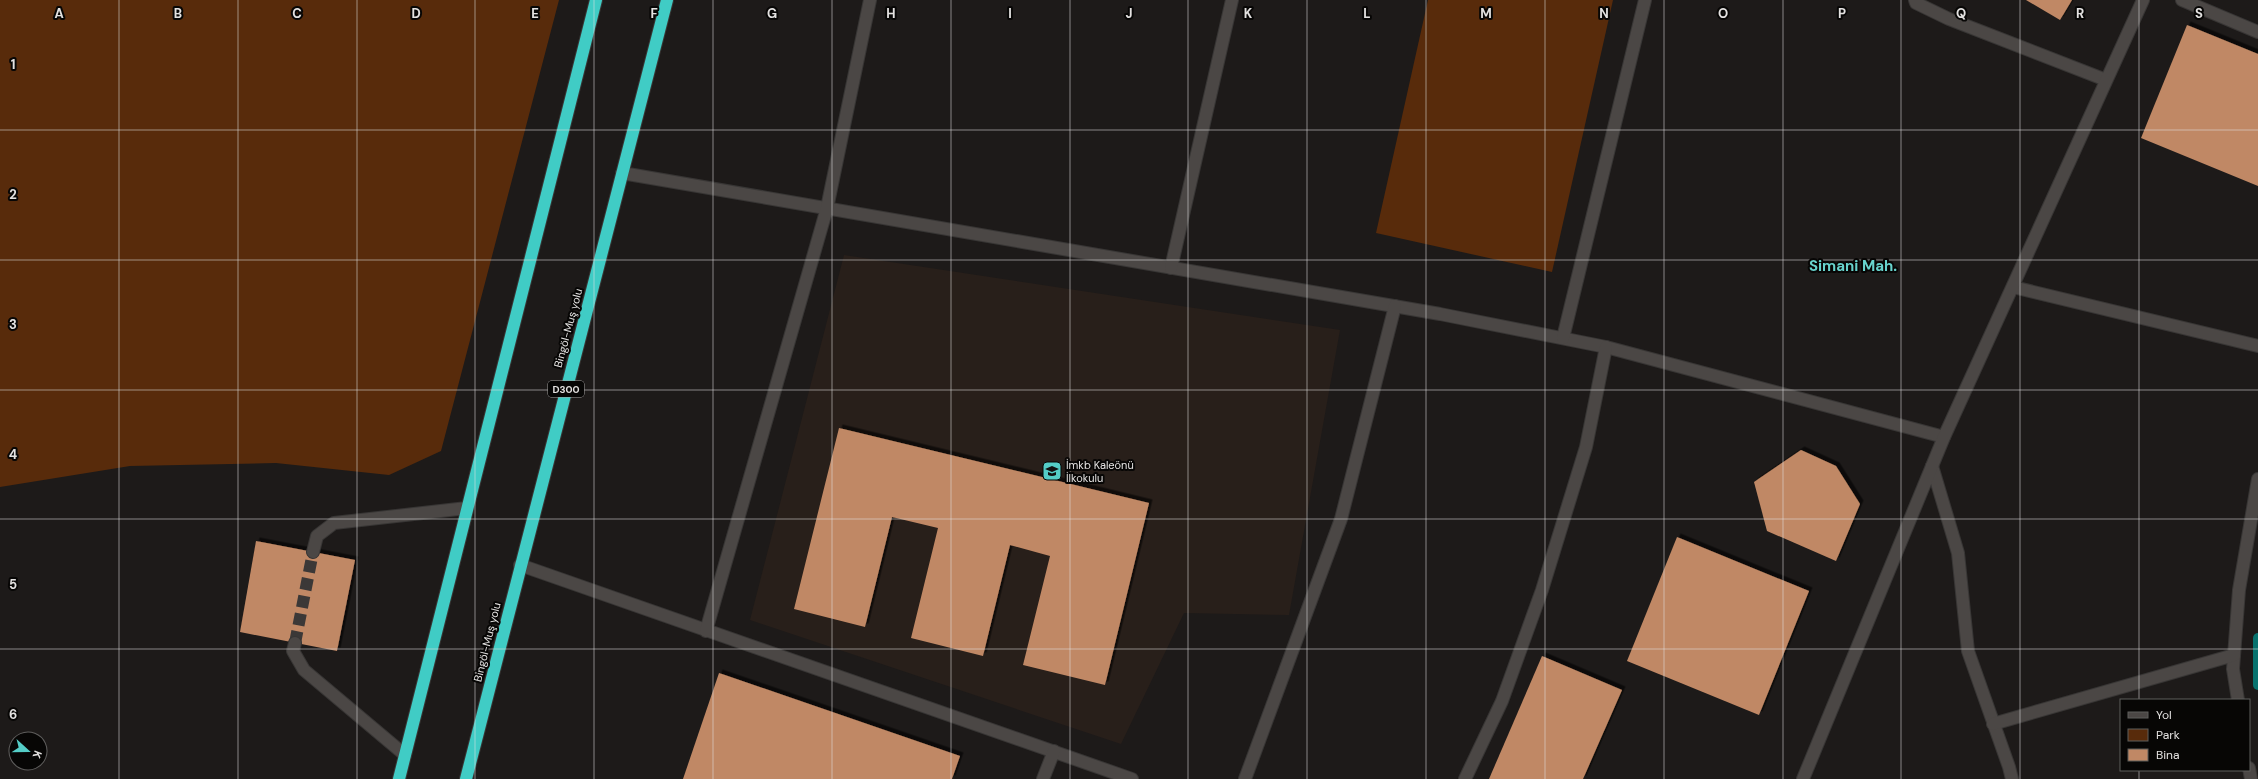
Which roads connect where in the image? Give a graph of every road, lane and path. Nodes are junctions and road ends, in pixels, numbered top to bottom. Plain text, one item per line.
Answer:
1 (596, 0) edge
2 (667, 0) edge
3 (870, 0) edge
4 (1232, 0) edge
5 (1646, 0) edge
6 (1915, 0) edge
7 (2143, 0) edge
8 (2182, 0) edge
9 (2258, 32) edge
10 (2106, 80) junction
11 (622, 173) junction
12 (827, 208) junction
13 (1171, 268) junction
14 (2013, 287) junction
15 (1396, 306) junction
16 (1564, 338) junction
17 (2258, 346) edge
18 (1606, 347) junction
19 (1944, 437) junction
20 (1932, 466) junction
21 (2258, 479) edge
22 (468, 508) junction
23 (313, 552) tunnel mouth
24 (520, 565) junction
25 (706, 631) junction
26 (295, 643) tunnel mouth
27 (2234, 655) junction
28 (2238, 699) edge
29 (1993, 724) junction
30 (1054, 751) junction
31 (405, 755) junction
32 (399, 779) edge
33 (466, 779) edge
34 (1043, 779) edge
35 (1132, 779) edge
36 (1245, 779) edge
37 (1465, 779) edge
38 (1803, 779) edge
39 (2012, 779) edge

1 - 22 highway
2 - 11 highway, Bingöl-Muş yolu / D300
3 - 12 street
4 - 13 street
5 - 16 street
6 - 10 street
7 - 10 street
8 - 9 street
10 - 14 street
11 - 12 street
11 - 24 highway, Bingöl-Muş yolu / D300
12 - 13 street
12 - 25 street
13 - 15 street
14 - 17 street
14 - 19 street
15 - 16 street
15 - 36 street
16 - 18 street
18 - 19 street
18 - 37 street
19 - 20 street
20 - 29 street
20 - 38 street
21 - 27 street
22 - 23 street
22 - 31 highway
24 - 25 street
24 - 33 highway, Bingöl-Muş yolu / D300
25 - 30 street
26 - 31 street
27 - 28 street
27 - 29 street
29 - 39 street
30 - 34 street
30 - 35 street
31 - 32 highway

